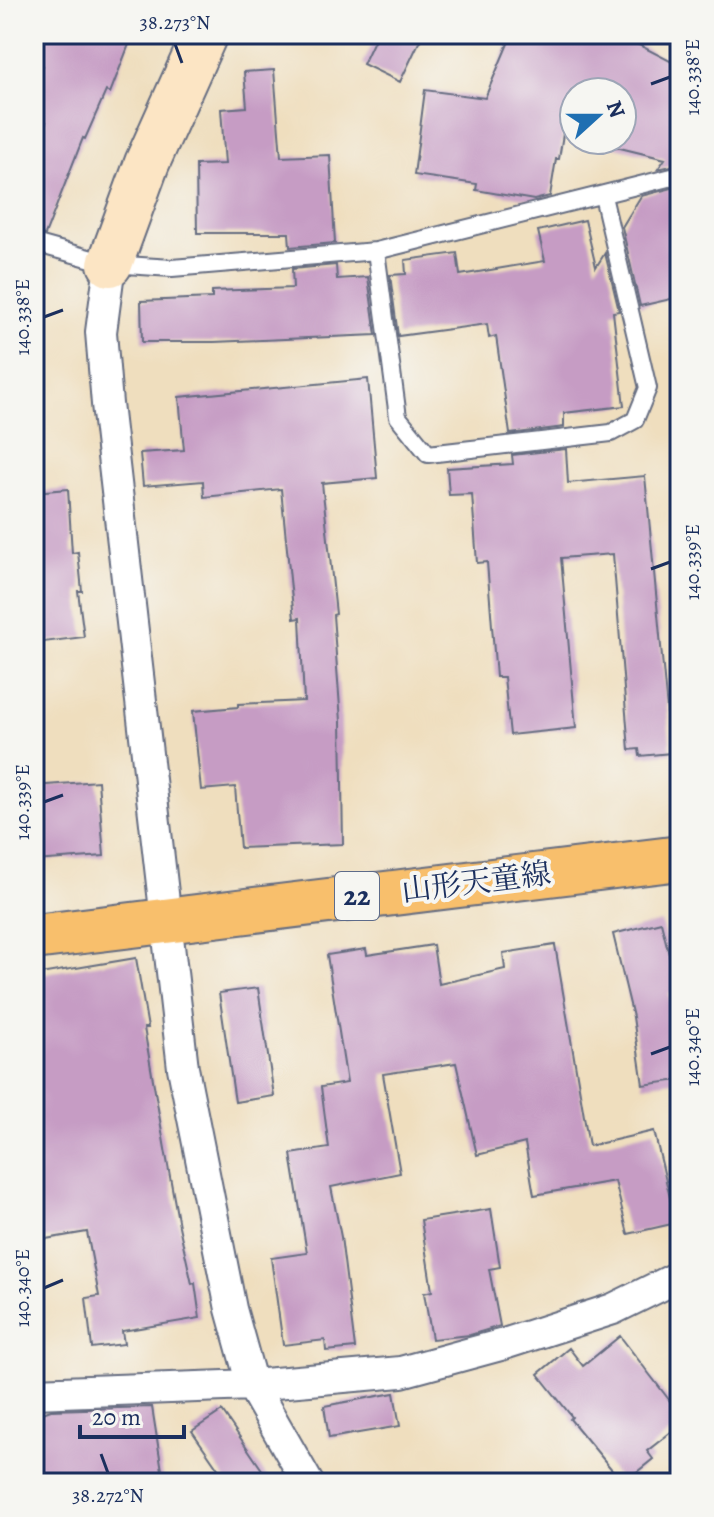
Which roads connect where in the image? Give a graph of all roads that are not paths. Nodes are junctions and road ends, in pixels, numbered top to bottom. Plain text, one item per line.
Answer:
1 (205, 34) edge
2 (680, 175) edge
3 (603, 196) junction
4 (34, 243) edge
5 (376, 251) junction
6 (110, 264) junction
7 (680, 858) edge
8 (164, 919) junction
9 (34, 937) edge
10 (680, 1276) edge
11 (252, 1385) junction
12 (34, 1393) edge
13 (308, 1483) edge

1 - 6 street
2 - 3 lane
3 - 5 lane
3 - 5 lane
4 - 6 lane
5 - 6 lane
6 - 8 street
7 - 8 main road, 山形天童線 / 22
8 - 9 main road, 山形天童線 / 22
8 - 11 street
10 - 11 street
11 - 12 street
11 - 13 street

